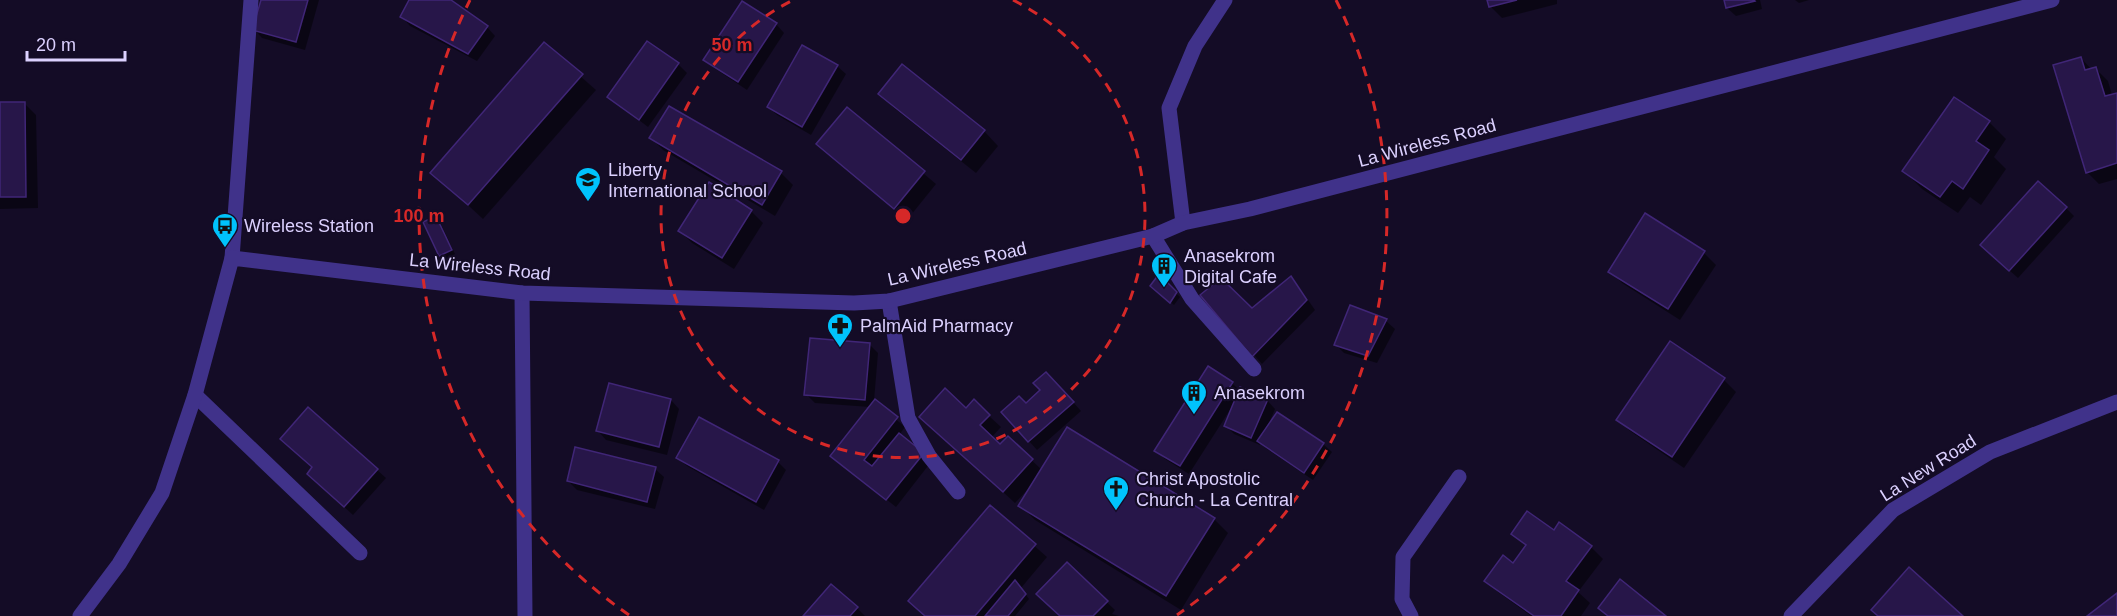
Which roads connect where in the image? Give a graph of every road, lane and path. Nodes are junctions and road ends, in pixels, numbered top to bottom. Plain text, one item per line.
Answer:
1 (251, 0) edge
2 (1225, 0) edge
3 (2052, 0) edge
4 (1183, 223) junction
5 (1153, 236) junction
6 (232, 258) junction
7 (522, 293) junction
8 (889, 301) junction
9 (1254, 369) dead end
10 (195, 395) junction
11 (2117, 402) edge
12 (1459, 477) dead end
13 (958, 492) dead end
14 (360, 553) dead end
15 (80, 616) edge
16 (525, 616) edge
17 (1410, 616) edge
18 (1791, 616) edge

1 - 6 street
2 - 4 street
3 - 4 street, La Wireless Road
4 - 5 street, La Wireless Road
5 - 8 street, La Wireless Road
5 - 9 street
6 - 7 street, La Wireless Road
6 - 10 street
7 - 8 street, La Wireless Road
7 - 16 street
8 - 13 street
10 - 14 street
10 - 15 street
11 - 18 street, La New Road
12 - 17 street

